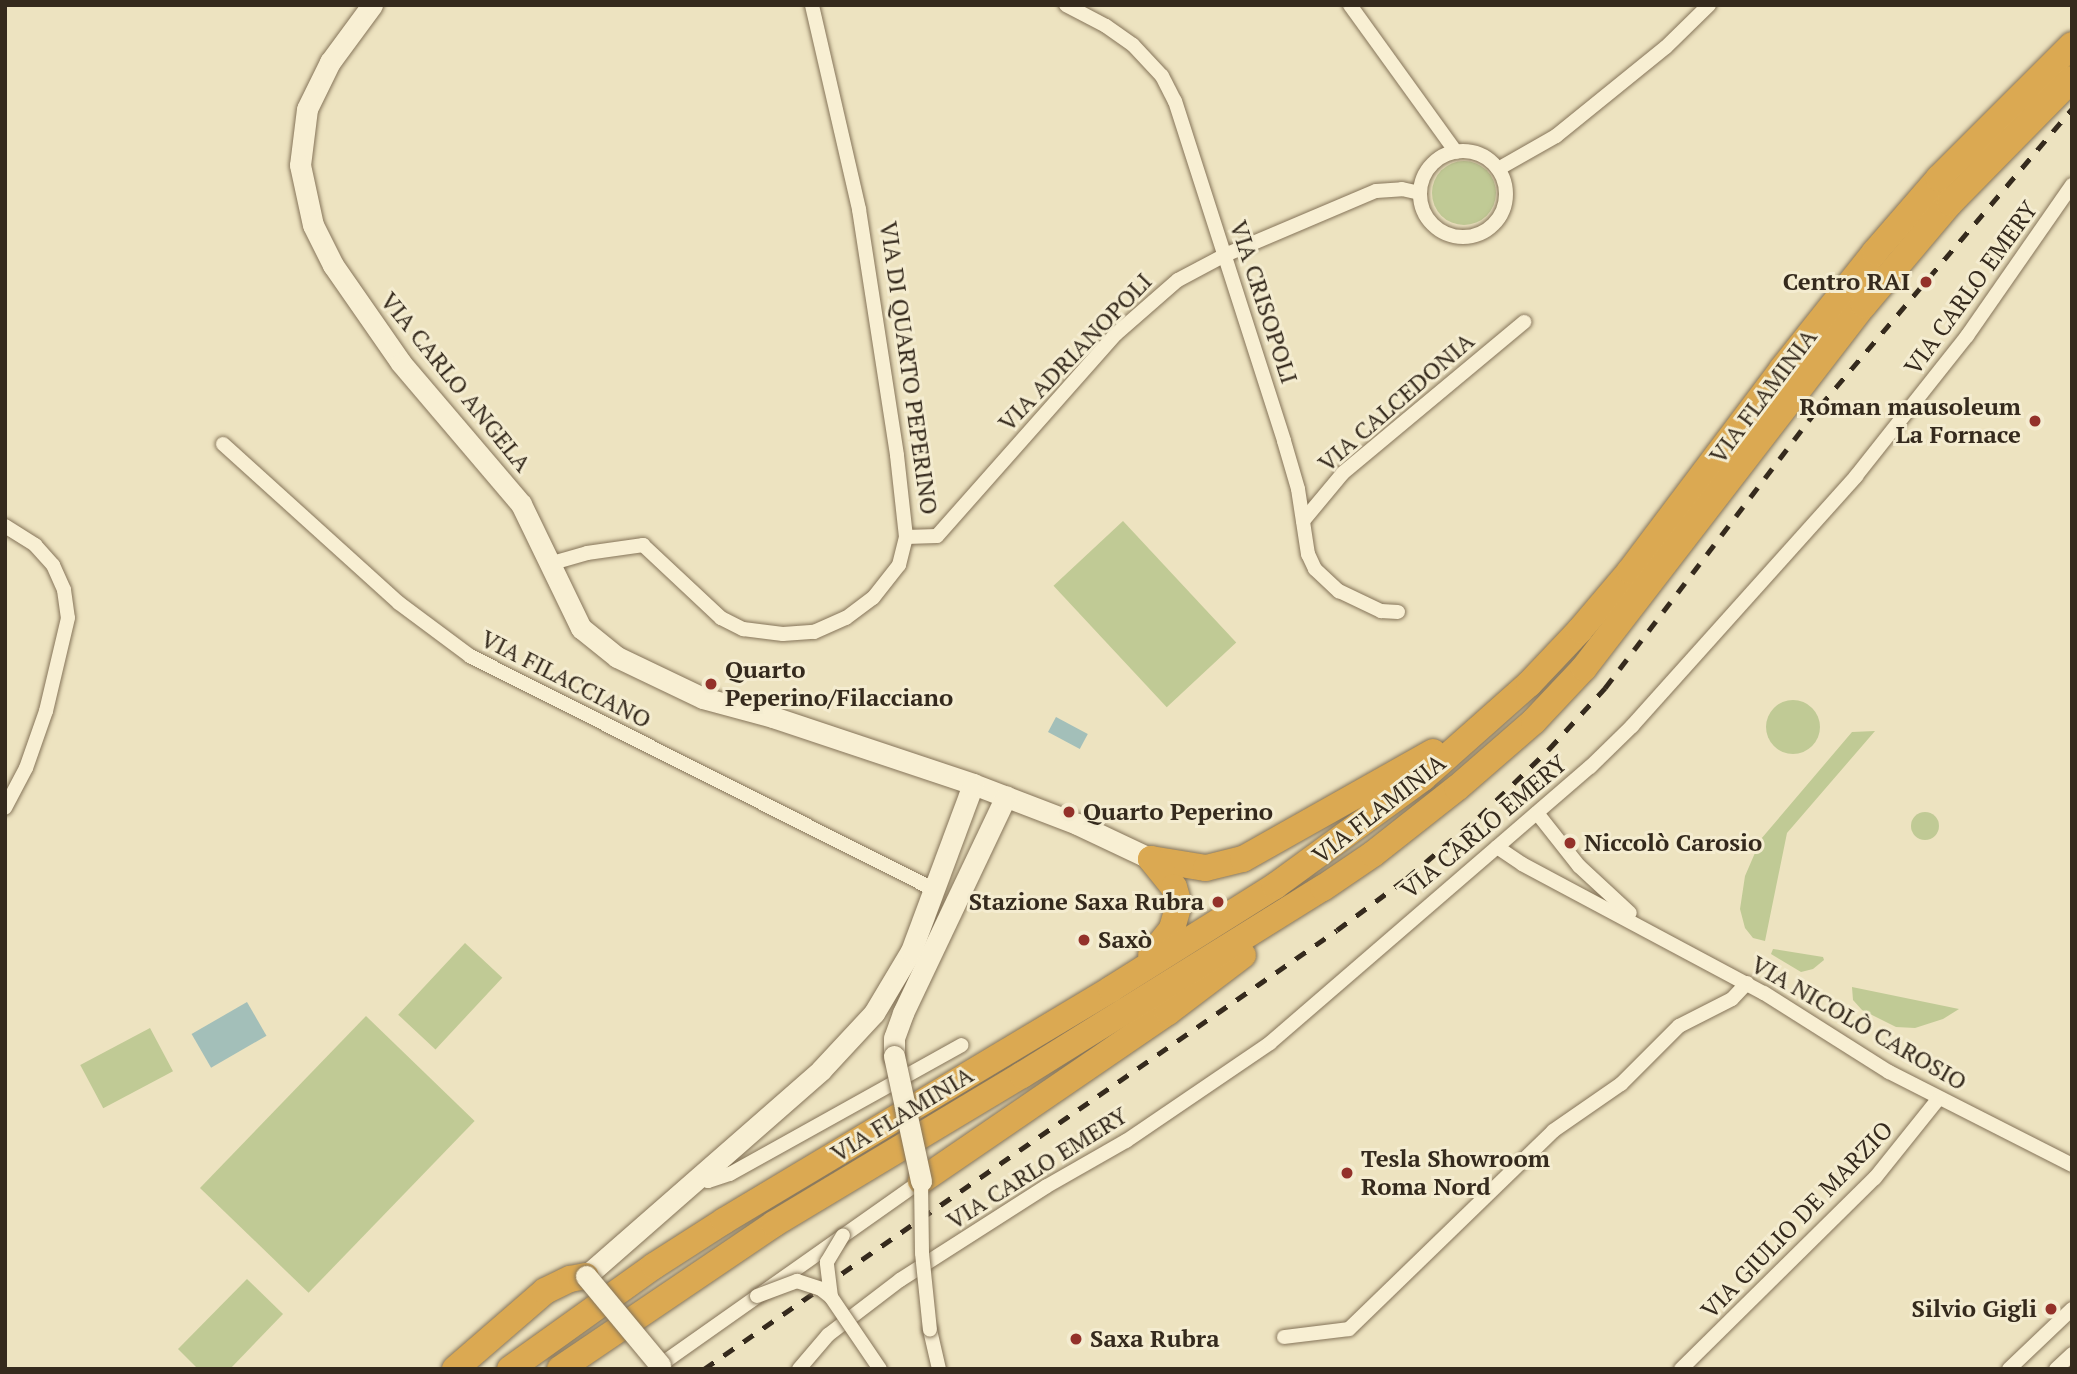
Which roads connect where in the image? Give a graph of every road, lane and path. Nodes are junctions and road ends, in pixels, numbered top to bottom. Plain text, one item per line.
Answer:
1 (372, 5) edge
2 (812, 5) edge
3 (1066, 5) edge
4 (1350, 5) edge
5 (1709, 5) edge
6 (2072, 45) edge
7 (2072, 79) edge
8 (1456, 152) junction
9 (1498, 169) junction
10 (2072, 185) edge
11 (1420, 193) junction
12 (1225, 255) junction
13 (1524, 322) dead end
14 (223, 444) dead end
15 (1303, 522) junction
16 (5, 526) edge
17 (906, 537) junction
18 (549, 564) junction
19 (1398, 612) dead end
20 (1529, 684) junction
21 (974, 784) junction
22 (1006, 796) junction
23 (5, 808) edge
24 (1537, 813) junction
25 (1497, 847) junction
26 (1151, 859) junction
27 (1323, 888) junction
28 (933, 889) junction
29 (1662, 937) junction
30 (1131, 976) junction
31 (1747, 983) junction
32 (962, 1045) dead end
33 (1939, 1098) junction
34 (2072, 1165) edge
35 (700, 1177) junction
36 (921, 1181) junction
37 (843, 1235) junction
38 (586, 1276) junction
39 (757, 1296) junction
40 (831, 1297) junction
41 (2072, 1309) edge
42 (1284, 1337) dead end
43 (2072, 1354) edge
44 (657, 1367) edge
45 (455, 1369) edge
46 (510, 1369) edge
47 (561, 1369) edge
48 (799, 1369) edge
49 (880, 1369) edge
50 (941, 1369) edge
51 (1681, 1369) edge
52 (2009, 1369) edge
53 (2056, 1369) edge

1 - 18 street, VIA CARLO ANGELA
2 - 17 street, VIA DI QUARTO PEPERINO
3 - 12 street, VIA CRISOPOLI
4 - 8 street
5 - 9 street
6 - 20 highway, VIA FLAMINIA
7 - 27 highway, VIA FLAMINIA
8 - 9 street
8 - 11 street
9 - 11 street
10 - 24 street, VIA CARLO EMERY
11 - 12 street, VIA ADRIANOPOLI
12 - 15 street, VIA CRISOPOLI
12 - 17 street, VIA ADRIANOPOLI
13 - 15 street, VIA CALCEDONIA
14 - 28 street, VIA FILACCIANO
15 - 19 street, VIA CRISOPOLI
16 - 23 street
17 - 18 street, VIA DI QUARTO PEPERINO
18 - 21 street
20 - 26 highway
20 - 30 highway, VIA FLAMINIA
21 - 22 street
21 - 28 street
22 - 26 street
22 - 36 street, bridge
24 - 25 street, VIA CARLO EMERY
24 - 29 street, VIA NICOLÒ CAROSIO
25 - 29 street, VIA NICOLÒ CAROSIO
25 - 48 street, VIA CARLO EMERY
26 - 30 highway
27 - 36 highway
27 - 47 highway, VIA FLAMINIA
28 - 35 street
29 - 31 street, VIA NICOLÒ CAROSIO
30 - 46 highway, VIA FLAMINIA
31 - 33 street, VIA NICOLÒ CAROSIO
31 - 42 street
32 - 35 street
33 - 34 street, VIA NICOLÒ CAROSIO
33 - 51 street, VIA GIULIO DE MARZIO
35 - 38 street
36 - 37 street
36 - 50 street, bridge
37 - 39 street, bridge
37 - 40 street, bridge
38 - 44 street, bridge
38 - 45 highway
39 - 40 street, bridge
39 - 44 street
40 - 49 street, bridge
41 - 52 street
43 - 53 street

